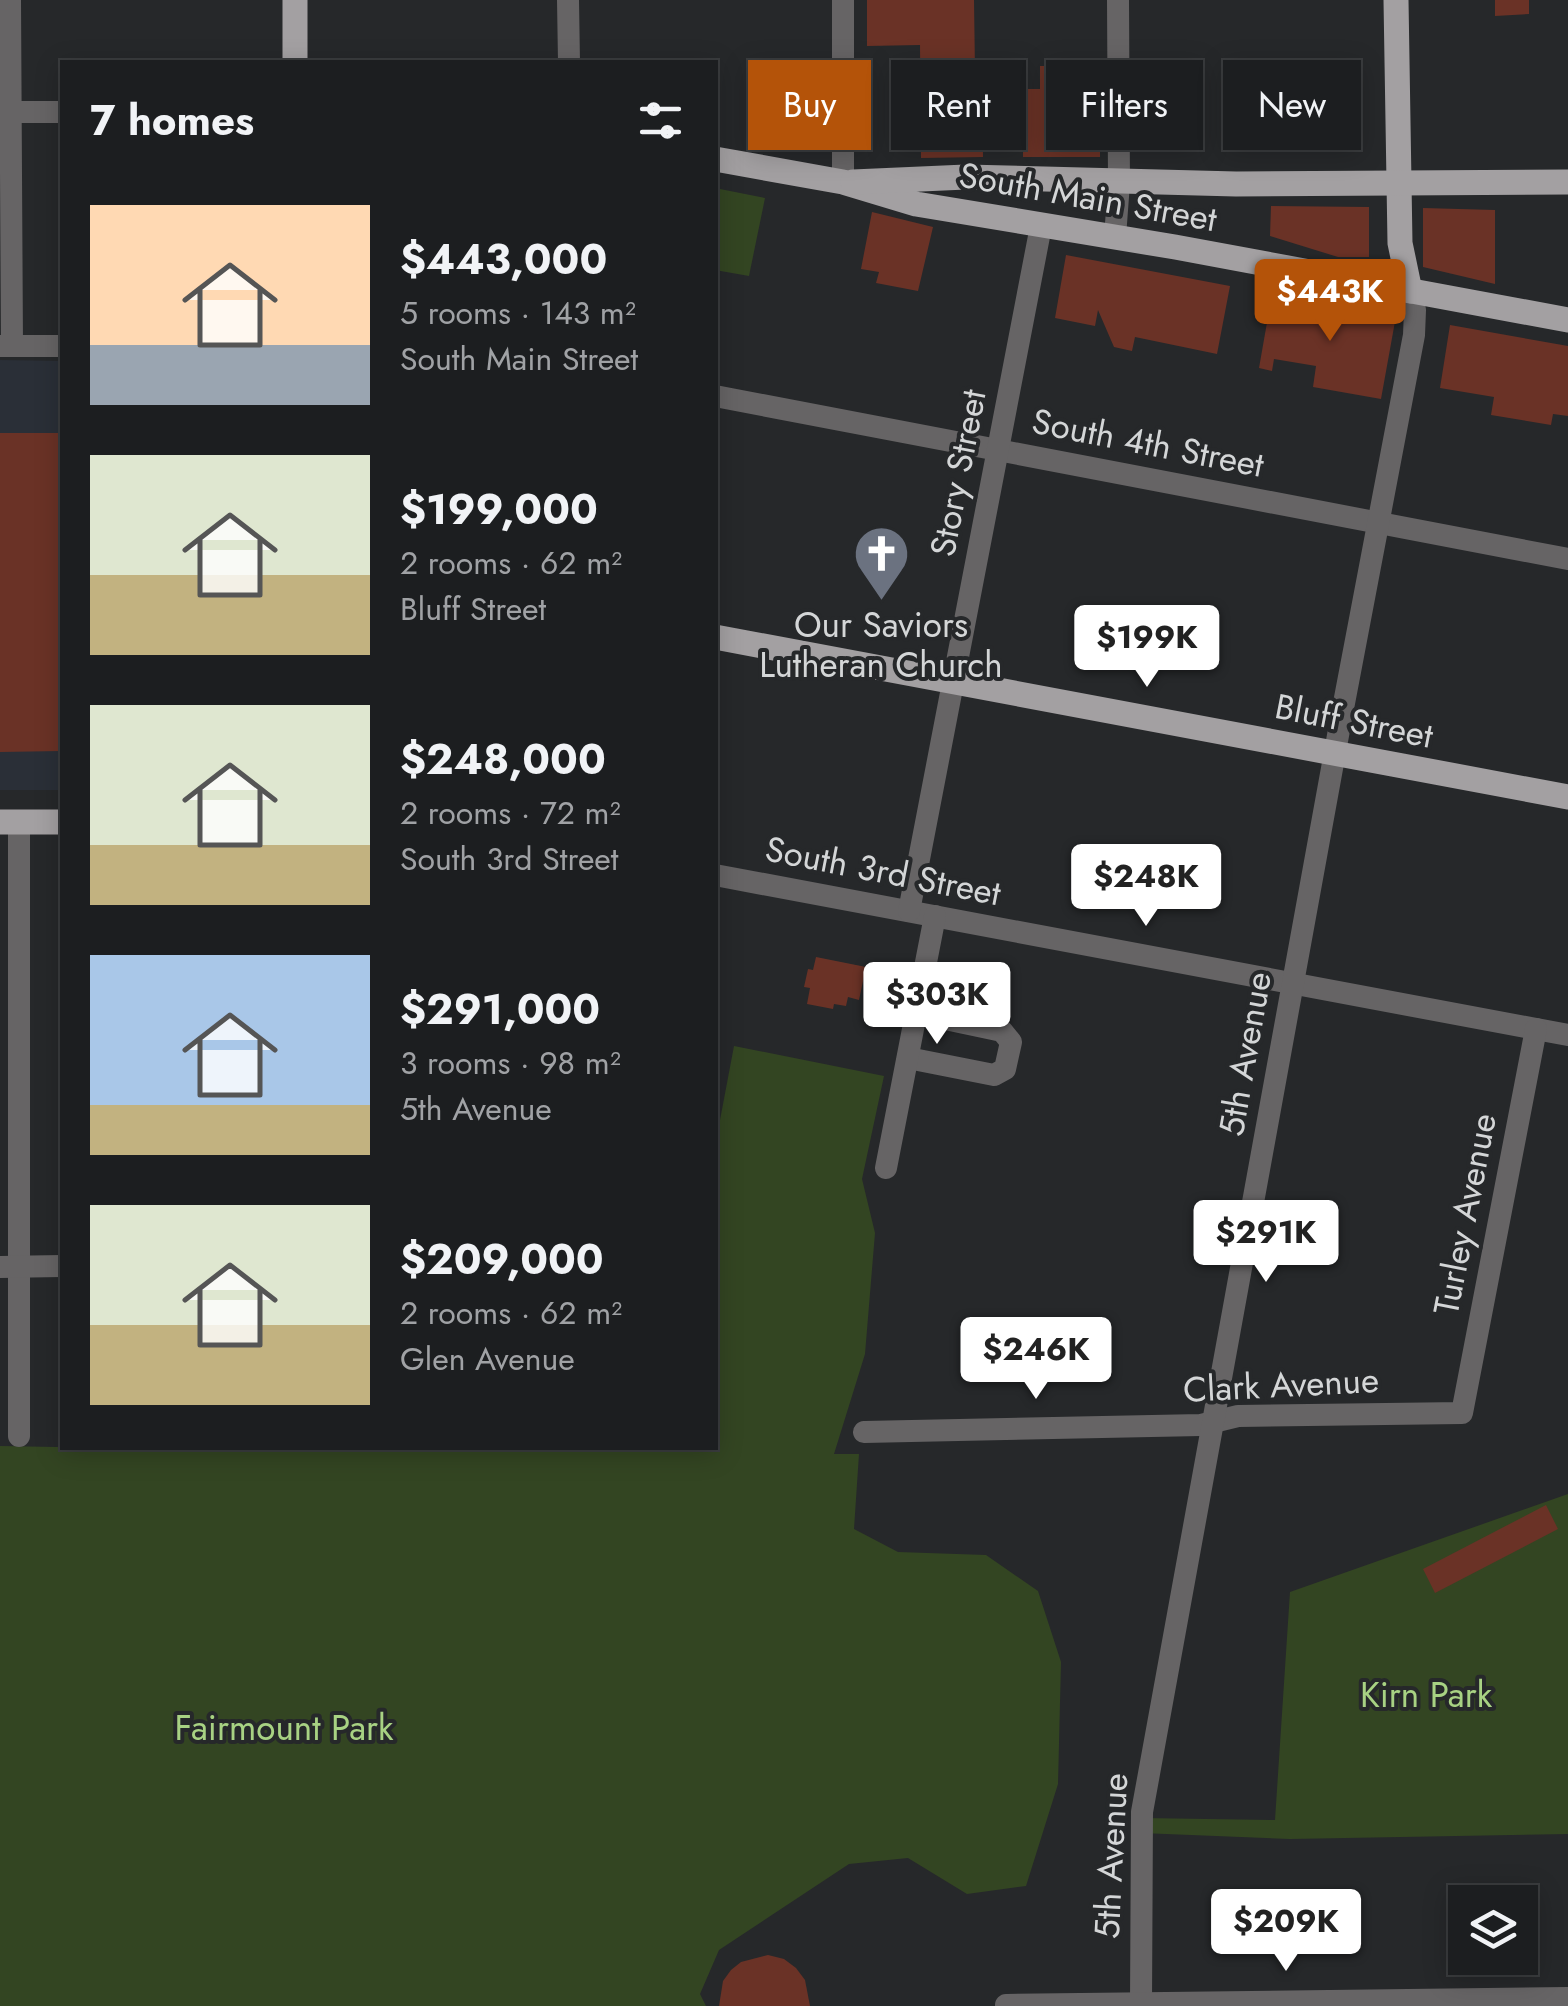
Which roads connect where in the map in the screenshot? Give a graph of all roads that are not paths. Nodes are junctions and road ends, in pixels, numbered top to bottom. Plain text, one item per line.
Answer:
1 (10, 0) edge
2 (295, 0) edge
3 (568, 0) edge
4 (843, 0) edge
5 (1118, 0) edge
6 (1396, 0) edge
7 (295, 60) edge
8 (568, 60) edge
9 (5, 112) edge
10 (60, 112) edge
11 (718, 160) edge
12 (843, 182) junction
13 (1399, 182) junction
14 (1568, 182) edge
15 (1119, 183) junction
16 (1042, 226) junction
17 (1115, 237) junction
18 (1410, 291) junction
19 (1568, 320) edge
20 (6, 346) edge
21 (60, 346) edge
22 (718, 397) edge
23 (999, 449) junction
24 (1379, 523) junction
25 (1568, 558) edge
26 (718, 637) edge
27 (953, 682) junction
28 (1335, 753) junction
29 (1568, 797) edge
30 (10, 822) edge
31 (60, 822) edge
32 (718, 876) edge
33 (908, 911) junction
34 (935, 916) junction
35 (1293, 983) junction
36 (917, 1014) junction
37 (1536, 1029) junction
38 (1568, 1035) edge
39 (908, 1058) junction
40 (886, 1168) dead end
41 (10, 1266) edge
42 (60, 1266) edge
43 (1462, 1412) joint
44 (1215, 1421) junction
45 (864, 1432) dead end
46 (20, 1436) dead end
47 (1568, 1998) edge
48 (1141, 2002) junction
49 (1006, 2005) edge

1 - 9 street
2 - 7 main road
3 - 8 street
4 - 12 street
5 - 15 street
6 - 13 main road, 5th Avenue
9 - 10 street
9 - 20 street
11 - 12 main road, South Main Street
12 - 15 main road
12 - 16 main road, South Main Street
13 - 14 main road
13 - 15 main road
13 - 18 main road, 5th Avenue
15 - 17 street
16 - 17 main road, South Main Street
16 - 23 street, Story Street
17 - 18 main road, South Main Street
18 - 19 main road, South Main Street
18 - 24 street, 5th Avenue
20 - 21 street
22 - 23 street, South 4th Street
23 - 24 street, South 4th Street
23 - 27 street, Story Street
24 - 25 street, South 4th Street
24 - 28 street, 5th Avenue
26 - 27 main road, Bluff Street
27 - 28 main road, Bluff Street
27 - 33 street, Story Street
28 - 29 main road, Bluff Street
28 - 35 street, 5th Avenue
30 - 31 main road
30 - 41 street
32 - 33 street, South 3rd Street
33 - 34 street, South 3rd Street
34 - 35 street, South 3rd Street
34 - 36 street
35 - 37 street, South 3rd Street
35 - 44 street, 5th Avenue
36 - 39 street
36 - 39 street
37 - 38 street, South 3rd Street
37 - 43 street, Turley Avenue
39 - 40 street
41 - 42 street
41 - 46 street
43 - 44 street, Clark Avenue
44 - 45 street, Clark Avenue
44 - 48 street, 5th Avenue
47 - 48 street
48 - 49 street

